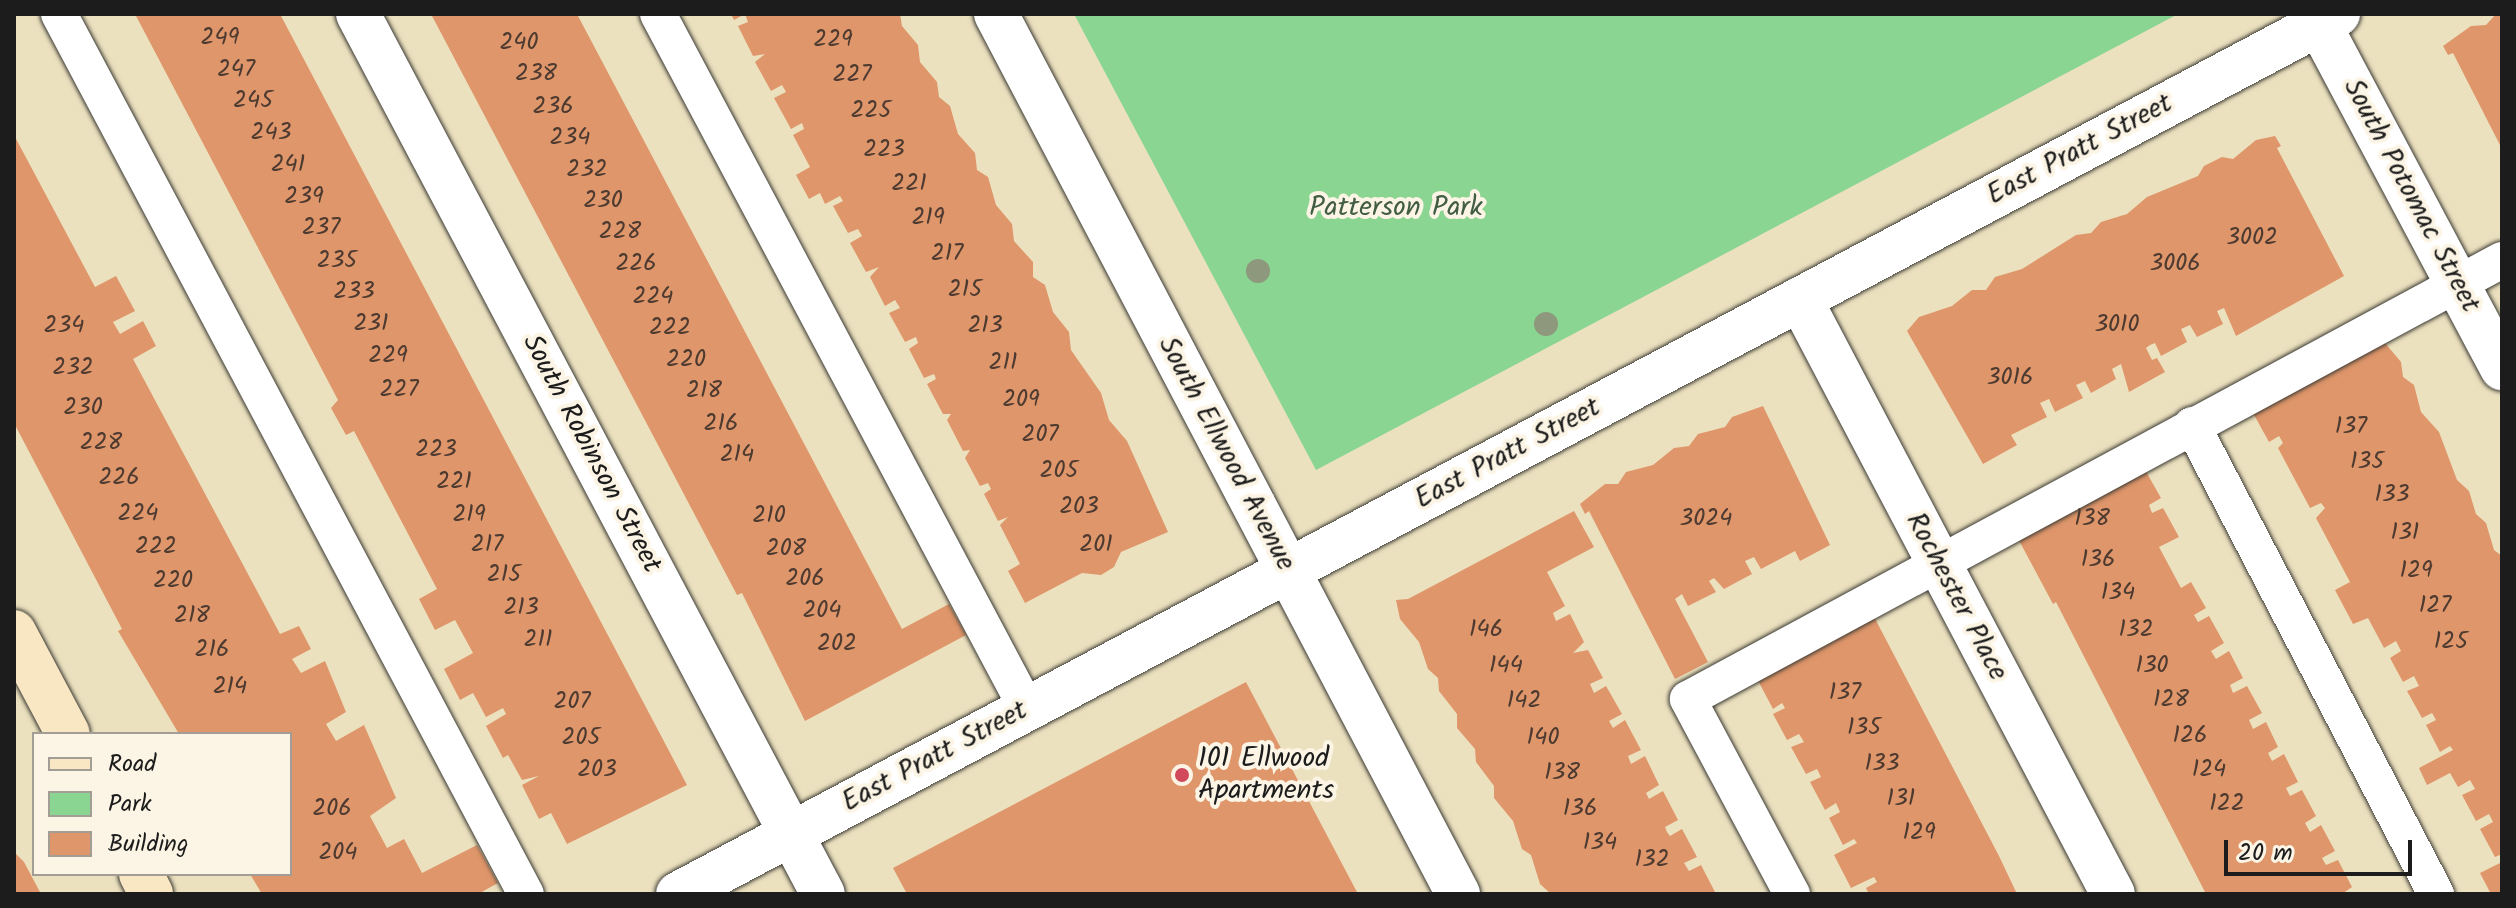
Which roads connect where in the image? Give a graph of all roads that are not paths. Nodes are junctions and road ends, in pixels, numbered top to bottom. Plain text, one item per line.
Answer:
1 (59, 14) edge
2 (358, 14) edge
3 (658, 14) edge
4 (996, 14) edge
5 (2328, 19) edge
6 (2502, 260) edge
7 (2458, 284) junction
8 (1800, 299) junction
9 (2502, 368) edge
10 (2192, 425) junction
11 (1937, 561) junction
12 (1287, 571) junction
13 (14, 632) edge
14 (1027, 709) junction
15 (67, 732) edge
16 (791, 834) junction
17 (142, 876) edge
18 (151, 894) edge
19 (526, 894) edge
20 (678, 894) edge
21 (823, 894) edge
22 (1458, 894) edge
23 (1792, 894) edge
24 (2113, 894) edge
25 (2436, 894) edge

1 - 19 lane
2 - 16 street, South Robinson Street
3 - 14 lane
4 - 12 street, South Ellwood Avenue
5 - 7 street, South Potomac Street
5 - 8 street, East Pratt Street
6 - 7 lane
7 - 9 street, South Potomac Street
7 - 10 lane
8 - 11 street, Rochester Place
8 - 12 street, East Pratt Street
10 - 11 lane
10 - 25 lane
11 - 23 lane
11 - 24 street, Rochester Place
12 - 14 street, East Pratt Street
12 - 22 street, South Ellwood Avenue
13 - 15 street
14 - 16 street, East Pratt Street
16 - 20 street, East Pratt Street
16 - 21 street, South Robinson Street
17 - 18 street

